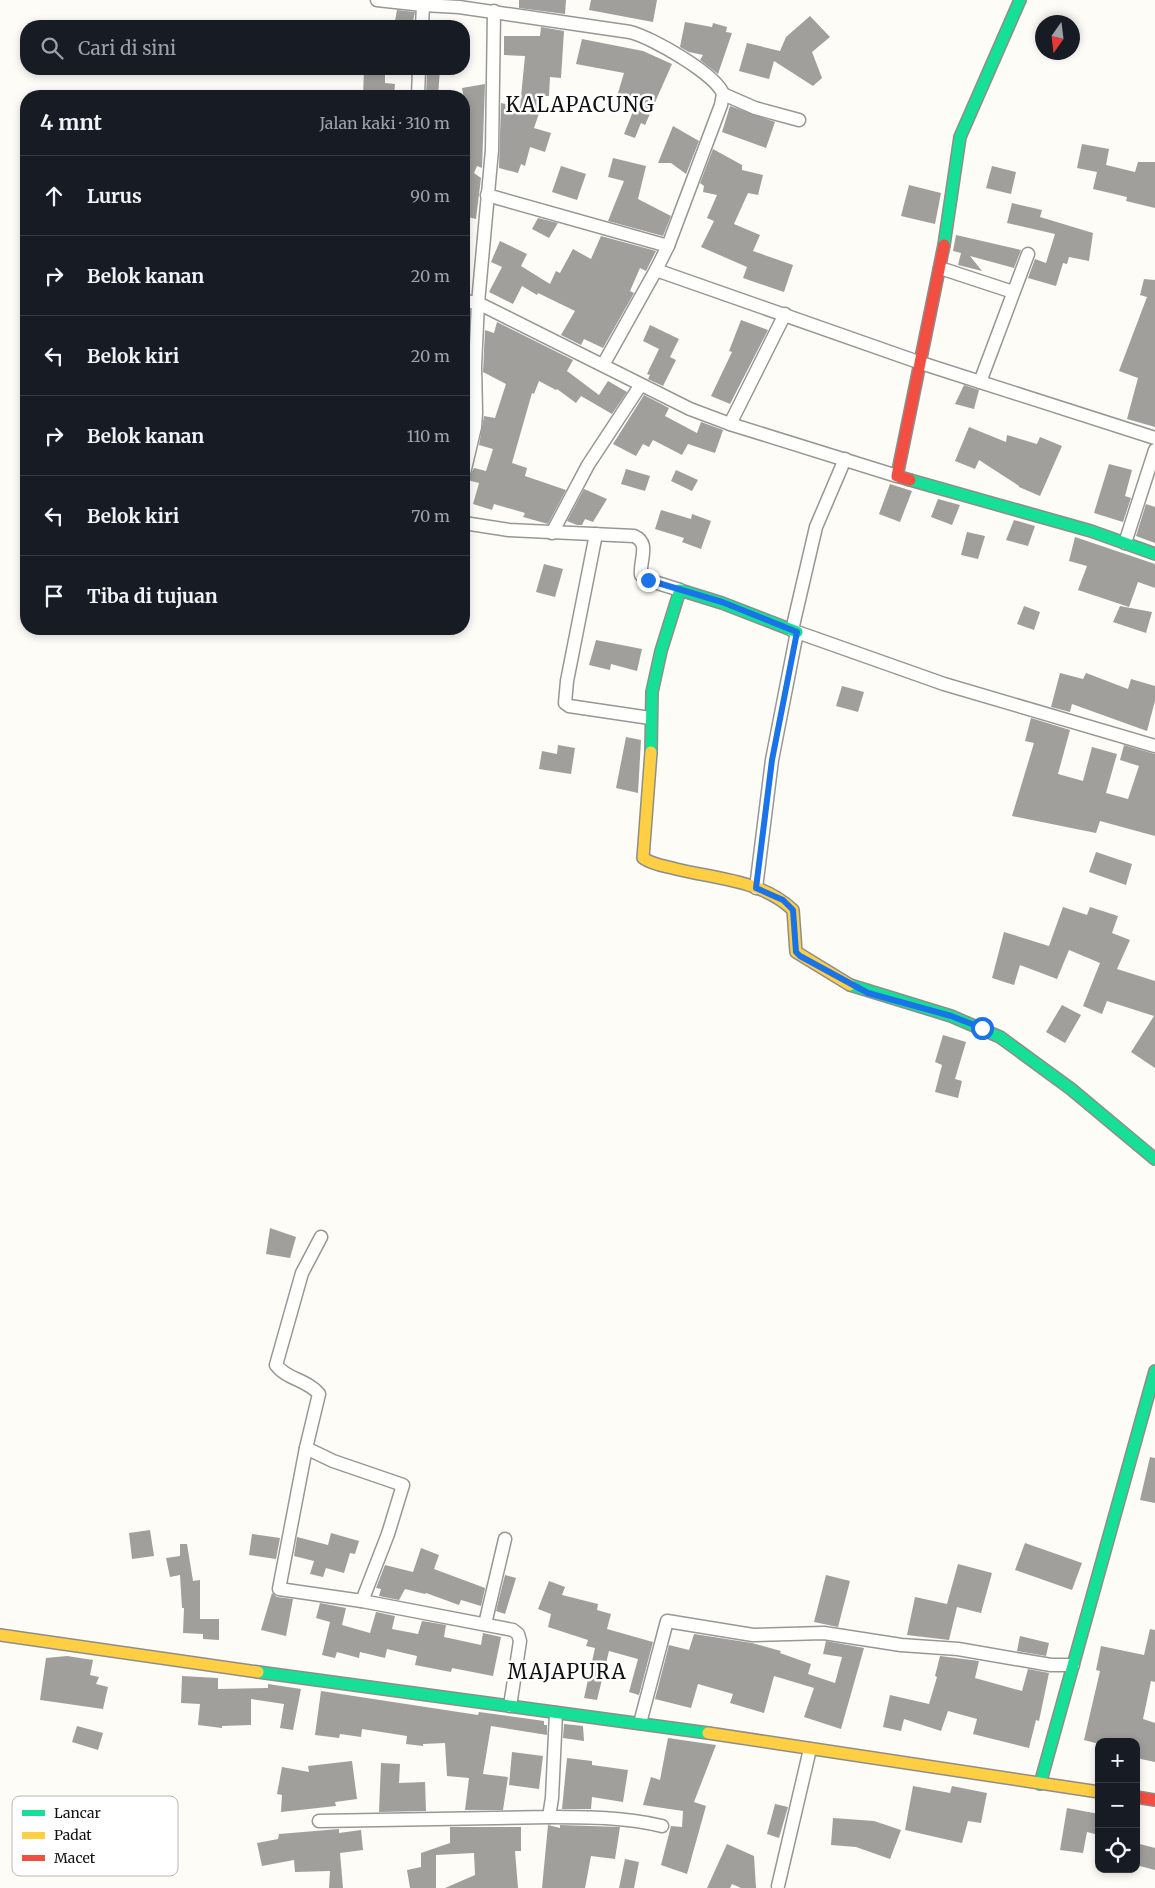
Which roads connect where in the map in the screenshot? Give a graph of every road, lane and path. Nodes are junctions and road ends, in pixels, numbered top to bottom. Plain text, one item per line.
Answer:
1 (377, 0) edge
2 (1020, 0) edge
3 (423, 6) junction
4 (494, 11) junction
5 (422, 20) edge
6 (419, 75) edge
7 (418, 90) edge
8 (724, 94) junction
9 (798, 120) dead end
10 (487, 195) junction
11 (668, 246) junction
12 (1028, 254) dead end
13 (940, 268) junction
14 (656, 270) junction
15 (1013, 292) junction
16 (470, 302) edge
17 (478, 303) junction
18 (785, 314) junction
19 (921, 363) junction
20 (603, 365) junction
21 (980, 382) junction
22 (640, 386) junction
23 (730, 424) junction
24 (1155, 438) edge
25 (470, 442) edge
26 (1155, 450) edge
27 (845, 459) junction
28 (896, 476) junction
29 (470, 524) edge
30 (552, 532) junction
31 (596, 534) junction
32 (1125, 544) junction
33 (1155, 554) edge
34 (680, 590) junction
35 (795, 631) junction
36 (650, 718) junction
37 (1155, 746) edge
38 (756, 888) junction
39 (1155, 1160) edge
40 (321, 1237) dead end
41 (1155, 1371) edge
42 (306, 1448) junction
43 (506, 1539) dead end
44 (362, 1601) junction
45 (485, 1624) junction
46 (0, 1635) edge
47 (1073, 1665) junction
48 (510, 1706) junction
49 (556, 1713) junction
50 (640, 1722) junction
51 (810, 1749) junction
52 (1040, 1784) junction
53 (1095, 1791) edge
54 (1140, 1798) edge
55 (1155, 1800) edge
56 (549, 1817) junction
57 (319, 1821) dead end
58 (662, 1826) dead end
59 (778, 1886) dead end

1 - 3 street
2 - 13 street
3 - 4 street
3 - 5 street
4 - 8 street
4 - 10 street
6 - 7 street
8 - 9 street
8 - 11 street
10 - 11 street
10 - 17 street
11 - 14 street
12 - 15 street
13 - 15 street
13 - 19 street
14 - 18 street
14 - 20 street
15 - 21 street
16 - 17 street
17 - 20 street
17 - 25 street
18 - 19 street
18 - 23 street
19 - 21 street
19 - 28 street
20 - 22 street
21 - 24 street
22 - 23 street
22 - 30 street
23 - 27 street
26 - 32 street
27 - 28 street
27 - 35 street
28 - 32 street
29 - 30 street
30 - 31 street
31 - 34 street
31 - 36 street
32 - 33 street
34 - 35 street
34 - 36 street
35 - 37 street
35 - 38 street
36 - 38 street
38 - 39 street
40 - 42 street
41 - 47 street
42 - 44 street
42 - 44 street
43 - 45 street
44 - 45 street
45 - 48 street
46 - 48 street
47 - 50 street
47 - 52 street
48 - 49 street
49 - 50 street
49 - 56 street
50 - 51 street
51 - 52 street
51 - 59 street
52 - 53 street
54 - 55 street
56 - 57 street
56 - 58 street

